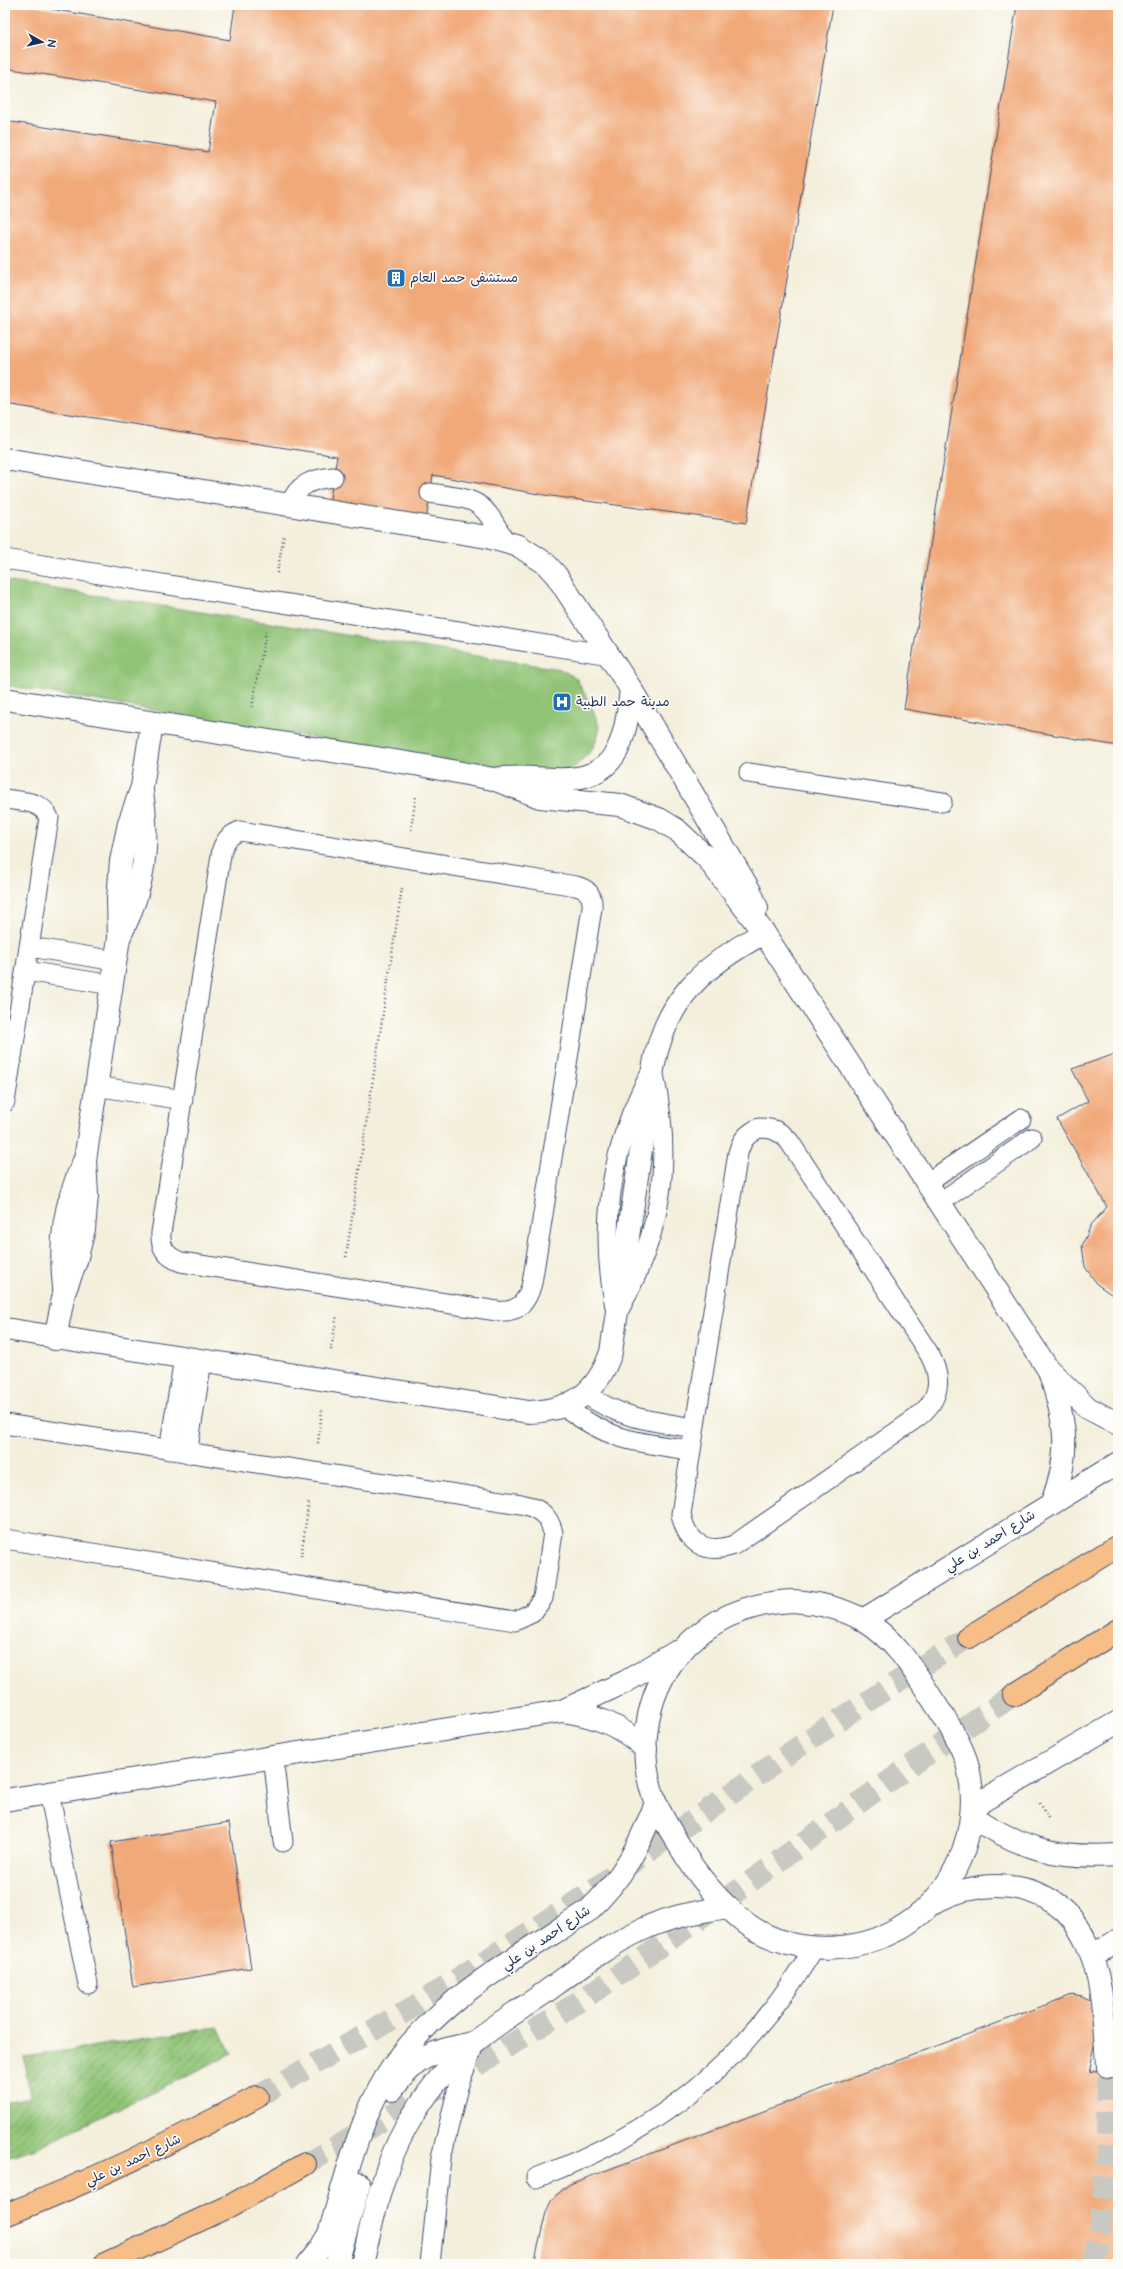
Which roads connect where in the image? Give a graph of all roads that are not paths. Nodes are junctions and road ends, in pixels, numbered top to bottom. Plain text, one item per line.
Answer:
1 (5, 459) edge
2 (333, 477) dead end
3 (430, 493) dead end
4 (290, 505) junction
5 (504, 540) junction
6 (5, 559) edge
7 (610, 655) junction
8 (631, 689) junction
9 (5, 700) edge
10 (152, 723) junction
11 (750, 773) dead end
12 (493, 779) junction
13 (5, 799) edge
14 (942, 802) dead end
15 (764, 933) junction
16 (30, 947) junction
17 (116, 961) junction
18 (26, 971) junction
19 (112, 985) junction
20 (96, 1086) junction
21 (183, 1100) junction
22 (5, 1102) edge
23 (1021, 1119) dead end
24 (1032, 1138) dead end
25 (927, 1183) junction
26 (939, 1203) junction
27 (5, 1330) edge
28 (55, 1339) junction
29 (193, 1359) junction
30 (1048, 1369) junction
31 (586, 1394) junction
32 (565, 1407) junction
33 (5, 1424) edge
34 (1118, 1424) edge
35 (694, 1428) junction
36 (169, 1450) junction
37 (690, 1450) junction
38 (187, 1454) junction
39 (1118, 1464) edge
40 (1052, 1502) junction
41 (5, 1538) edge
42 (1118, 1546) edge
43 (863, 1620) junction
44 (1118, 1630) edge
45 (969, 1637) tunnel mouth
46 (684, 1648) junction
47 (1014, 1695) tunnel mouth
48 (562, 1711) junction
49 (1118, 1722) edge
50 (646, 1749) junction
51 (273, 1756) junction
52 (49, 1792) junction
53 (5, 1800) edge
54 (656, 1803) junction
55 (972, 1811) junction
56 (283, 1842) dead end
57 (1118, 1856) edge
58 (931, 1903) junction
59 (728, 1907) junction
60 (1118, 1940) edge
61 (815, 1947) junction
62 (1092, 1954) junction
63 (88, 1984) dead end
64 (475, 2042) junction
65 (414, 2053) junction
66 (1107, 2067) tunnel mouth
67 (257, 2097) tunnel mouth
68 (305, 2164) tunnel mouth
69 (536, 2178) dead end
70 (5, 2215) edge
71 (105, 2264) edge
72 (308, 2264) edge
73 (337, 2264) edge
74 (362, 2264) edge
75 (430, 2264) edge

1 - 4 street
2 - 4 lane
3 - 5 lane
4 - 5 street
5 - 7 street
6 - 7 lane
7 - 8 street
8 - 12 street
8 - 15 street
9 - 10 street
10 - 12 street
10 - 17 street
11 - 14 lane
12 - 15 street
13 - 16 lane
15 - 25 street
15 - 31 street
16 - 17 lane
16 - 18 lane
17 - 19 street
18 - 19 lane
18 - 22 lane
19 - 20 street
20 - 21 lane
20 - 28 street
21 - 21 lane
23 - 25 lane
24 - 26 lane
25 - 26 street
26 - 30 street
27 - 28 street
28 - 29 street
29 - 32 street
29 - 36 lane
29 - 38 lane
30 - 34 street
30 - 40 street
31 - 32 street
31 - 35 lane
32 - 37 lane
33 - 36 lane
35 - 37 lane
35 - 37 lane
36 - 38 lane
38 - 41 lane
39 - 40 street, شارع احمد بن علي
40 - 43 street, شارع احمد بن علي
42 - 45 main road
43 - 46 street
43 - 55 street
44 - 47 main road
46 - 48 street
46 - 50 street
48 - 50 street
48 - 51 street
49 - 55 street
50 - 54 street
51 - 52 street
51 - 56 lane
52 - 53 street
52 - 63 lane
54 - 59 street
54 - 65 street, شارع احمد بن علي
55 - 57 street
55 - 58 street
58 - 61 street
58 - 62 street
59 - 61 street
59 - 64 street
60 - 62 street
61 - 69 lane
62 - 66 street
64 - 65 street
64 - 74 street
64 - 75 lane
65 - 72 street
65 - 73 street
67 - 70 main road, شارع احمد بن علي
68 - 71 main road

